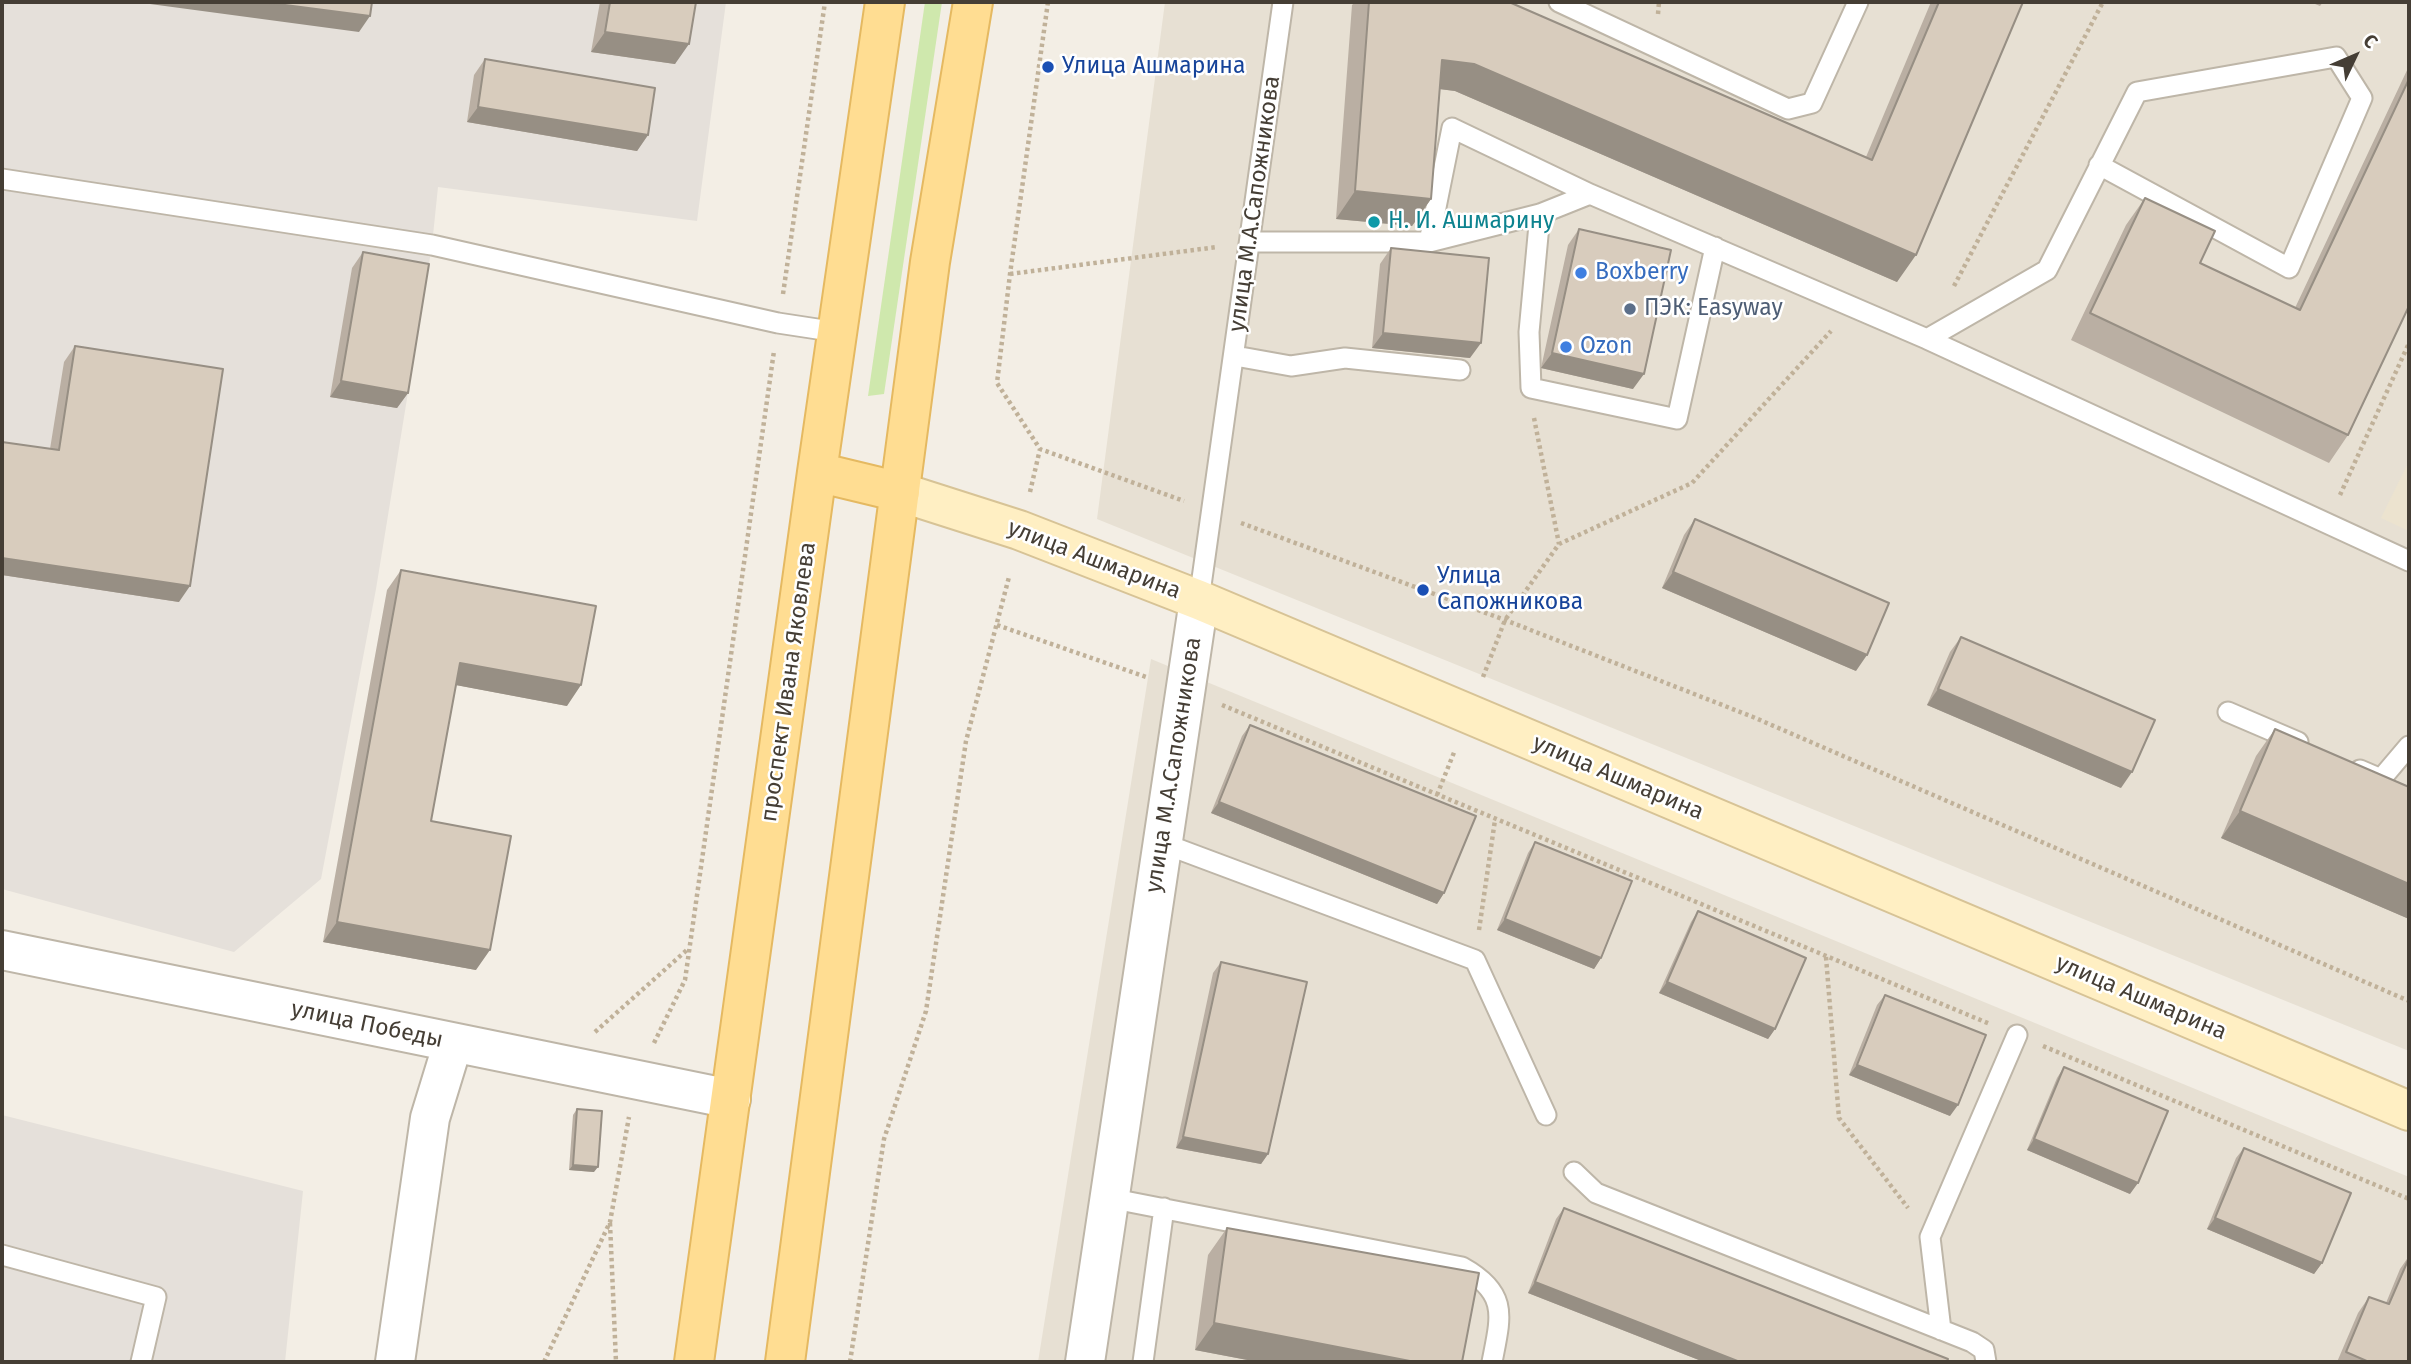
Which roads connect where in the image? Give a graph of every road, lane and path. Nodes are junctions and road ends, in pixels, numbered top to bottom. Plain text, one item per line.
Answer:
1 (825, 2) edge
2 (885, 2) edge
3 (973, 2) edge
4 (1048, 2) edge
5 (1283, 2) edge
6 (1559, 2) edge
7 (1659, 2) edge
8 (1858, 2) edge
9 (2103, 2) edge
10 (1654, 46) junction
11 (2099, 165) junction
12 (2, 179) edge
13 (1590, 194) junction
14 (1540, 214) junction
15 (1250, 242) junction
16 (1429, 243) junction
17 (1715, 247) junction
18 (1010, 274) junction
19 (1852, 307) junction
20 (778, 323) junction
21 (837, 332) junction
22 (1927, 339) junction
23 (2409, 344) edge
24 (1235, 356) junction
25 (1460, 370) edge
26 (1531, 388) junction
27 (1040, 449) junction
28 (817, 472) junction
29 (900, 492) junction
30 (1027, 502) dead end
31 (1213, 512) junction
32 (2326, 525) junction
33 (1559, 544) junction
34 (2409, 561) edge
35 (1009, 578) dead end
36 (1199, 600) junction
37 (1505, 620) junction
38 (997, 625) junction
39 (1185, 690) junction
40 (2228, 712) dead end
41 (2409, 746) edge
42 (2317, 751) edge
43 (2343, 762) edge
44 (1495, 820) junction
45 (1162, 843) junction
46 (689, 948) junction
47 (2, 950) edge
48 (1826, 957) junction
49 (1475, 960) junction
50 (2409, 1001) edge
51 (2017, 1035) junction
52 (453, 1042) junction
53 (648, 1055) dead end
54 (561, 1063) junction
55 (732, 1099) junction
56 (630, 1111) dead end
57 (2409, 1111) edge
58 (1546, 1115) dead end
59 (1574, 1172) dead end
60 (1109, 1198) junction
61 (2409, 1199) edge
62 (1164, 1208) junction
63 (610, 1222) junction
64 (1930, 1237) junction
65 (2, 1255) edge
66 (1941, 1330) junction
67 (141, 1362) edge
68 (395, 1362) edge
69 (544, 1362) edge
70 (616, 1362) edge
71 (694, 1362) edge
72 (785, 1362) edge
73 (850, 1362) edge
74 (1085, 1362) edge
75 (1143, 1362) edge
76 (1492, 1362) edge
77 (1986, 1362) edge

1 - 20 path
2 - 21 main road, проспект Ивана Яковлева
3 - 29 main road
4 - 18 path
5 - 15 lane, улица М.А.Сапожникова
6 - 10 lane
7 - 10 path
8 - 10 lane
9 - 22 path
11 - 11 lane
11 - 22 lane
12 - 20 lane
13 - 14 lane
13 - 16 lane
13 - 17 lane
14 - 16 lane
14 - 26 lane
15 - 16 lane
15 - 18 path
15 - 24 lane, улица М.А.Сапожникова
17 - 19 lane
17 - 26 lane
18 - 27 path
19 - 22 lane
19 - 33 path
20 - 21 lane
20 - 46 path
21 - 28 main road, проспект Ивана Яковлева
22 - 32 lane
23 - 32 path
24 - 25 lane
24 - 31 lane, улица М.А.Сапожникова
26 - 33 path
27 - 30 path
27 - 31 path
28 - 29 main road, улица Ашмарина
28 - 55 main road, проспект Ивана Яковлева
29 - 36 main road, улица Ашмарина
29 - 72 main road
31 - 36 lane, улица М.А.Сапожникова
31 - 37 path
32 - 34 lane
33 - 37 path
35 - 38 path
36 - 39 street, улица М.А.Сапожникова
36 - 57 main road, улица Ашмарина
37 - 50 path
38 - 39 path
38 - 73 path
39 - 44 path
39 - 45 street, улица М.А.Сапожникова
40 - 42 lane
41 - 43 lane
44 - 48 path
44 - 49 path
45 - 49 lane
45 - 60 street, улица М.А.Сапожникова
46 - 53 path
46 - 54 path
47 - 52 street, улица Победы
48 - 51 path
48 - 64 path
49 - 58 lane
51 - 61 path
51 - 64 lane
52 - 54 street, улица Победы
52 - 68 street
54 - 55 street, улица Победы
55 - 71 main road, проспект Ивана Яковлева
56 - 63 path
59 - 66 lane
60 - 62 lane
60 - 74 street, улица М.А.Сапожникова
62 - 75 lane
62 - 76 lane
63 - 69 path
63 - 70 path
64 - 66 lane
65 - 67 lane
66 - 77 lane

